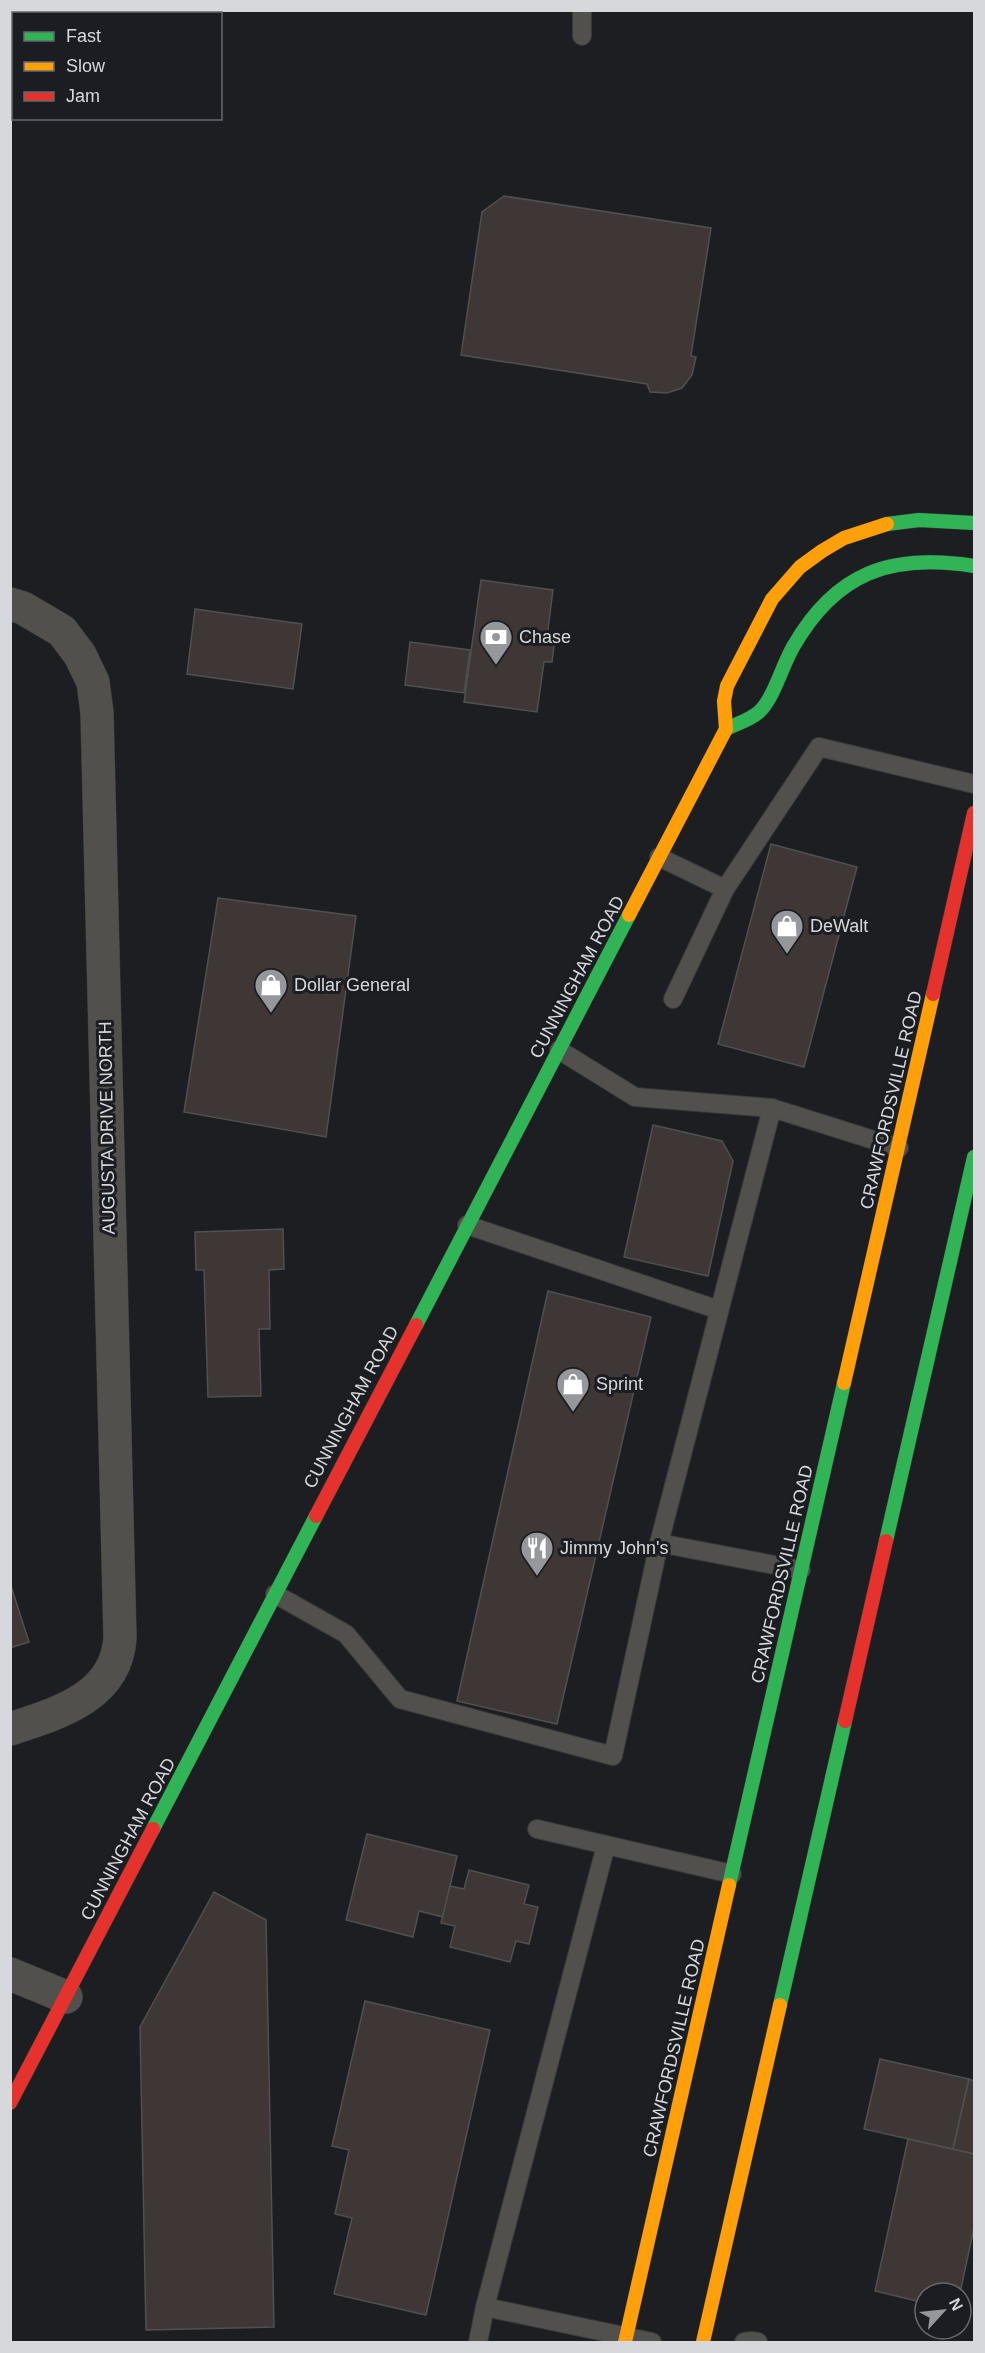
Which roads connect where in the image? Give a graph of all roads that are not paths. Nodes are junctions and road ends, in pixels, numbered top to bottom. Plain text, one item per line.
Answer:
1 (582, 10) edge
2 (582, 36) dead end
3 (975, 523) edge
4 (975, 566) edge
5 (10, 604) edge
6 (726, 729) junction
7 (975, 784) edge
8 (975, 813) edge
9 (659, 858) junction
10 (725, 889) junction
11 (673, 999) dead end
12 (559, 1050) junction
13 (771, 1108) junction
14 (899, 1148) junction
15 (975, 1157) edge
16 (467, 1225) junction
17 (719, 1310) junction
18 (659, 1543) junction
19 (801, 1570) junction
20 (275, 1594) junction
21 (10, 1729) edge
22 (537, 1829) dead end
23 (606, 1845) junction
24 (732, 1874) junction
25 (10, 1974) edge
26 (66, 1997) junction
27 (10, 2103) edge
28 (485, 2307) junction
29 (626, 2340) edge
30 (478, 2343) edge
31 (652, 2343) edge
32 (703, 2343) edge
33 (744, 2343) edge
34 (758, 2343) edge

1 - 2 lane
3 - 6 main road
4 - 6 main road
5 - 21 street, AUGUSTA DRIVE NORTH
6 - 9 main road, CUNNINGHAM ROAD
7 - 10 lane
8 - 14 main road, CRAWFORDSVILLE ROAD
9 - 10 lane
9 - 12 main road, CUNNINGHAM ROAD
10 - 11 lane
12 - 13 lane
12 - 16 main road, CUNNINGHAM ROAD
13 - 14 lane
13 - 17 lane
14 - 19 main road, CRAWFORDSVILLE ROAD
15 - 32 main road
16 - 17 lane
16 - 20 main road, CUNNINGHAM ROAD
17 - 18 lane
18 - 19 lane
18 - 20 lane
19 - 24 main road, CRAWFORDSVILLE ROAD
20 - 26 main road, CUNNINGHAM ROAD
22 - 23 lane
23 - 24 lane
23 - 28 lane
24 - 29 main road, CRAWFORDSVILLE ROAD
25 - 26 street
26 - 27 main road, CUNNINGHAM ROAD
28 - 29 lane
28 - 30 lane
29 - 31 lane
33 - 34 lane

